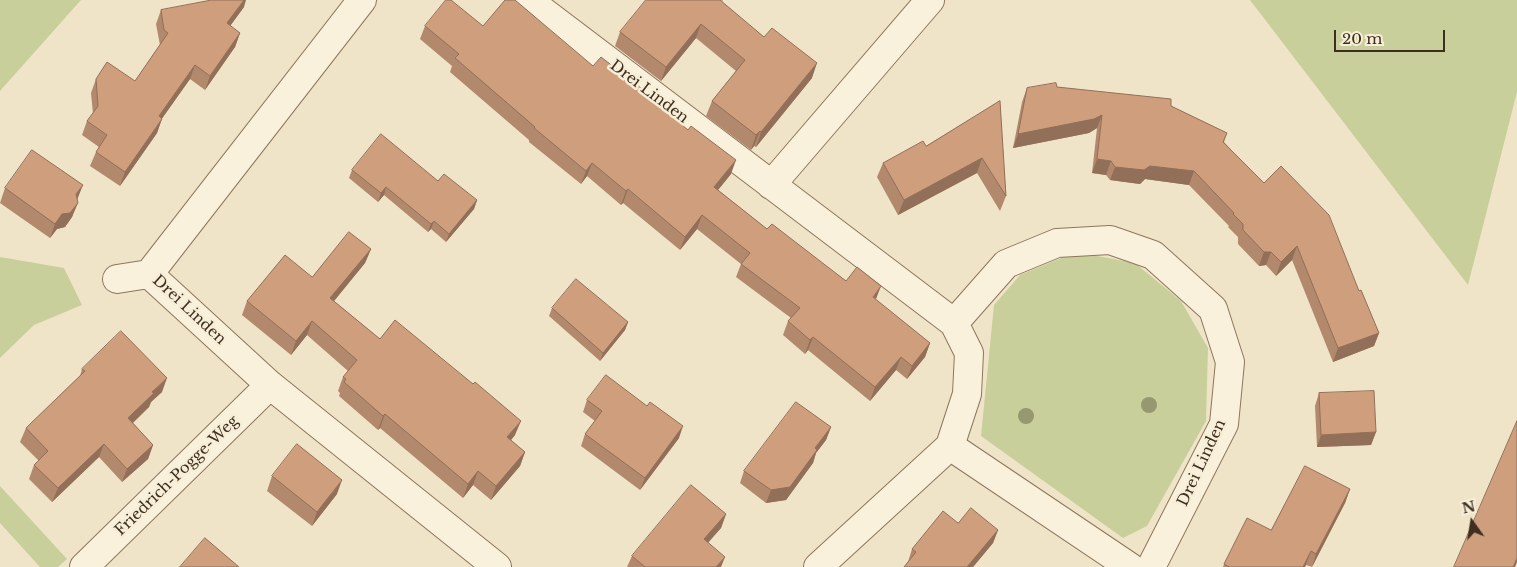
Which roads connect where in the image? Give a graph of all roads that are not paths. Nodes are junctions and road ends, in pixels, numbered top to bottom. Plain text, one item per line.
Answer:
1 (362, 0) edge
2 (528, 0) edge
3 (930, 0) edge
4 (771, 185) junction
5 (149, 274) junction
6 (117, 279) dead end
7 (954, 323) junction
8 (270, 385) junction
9 (950, 446) junction
10 (84, 567) edge
11 (497, 567) edge
12 (818, 567) edge
13 (1130, 567) edge
14 (1151, 567) edge

1 - 5 street, Drei Linden
2 - 4 street, Drei Linden
3 - 4 street
4 - 7 street, Drei Linden
5 - 6 street
5 - 8 street, Drei Linden
7 - 9 street, Drei Linden
7 - 14 street, Drei Linden
8 - 10 street, Friedrich-Pogge-Weg
8 - 11 street, Drei Linden
9 - 12 street, Drei Linden
9 - 13 street

